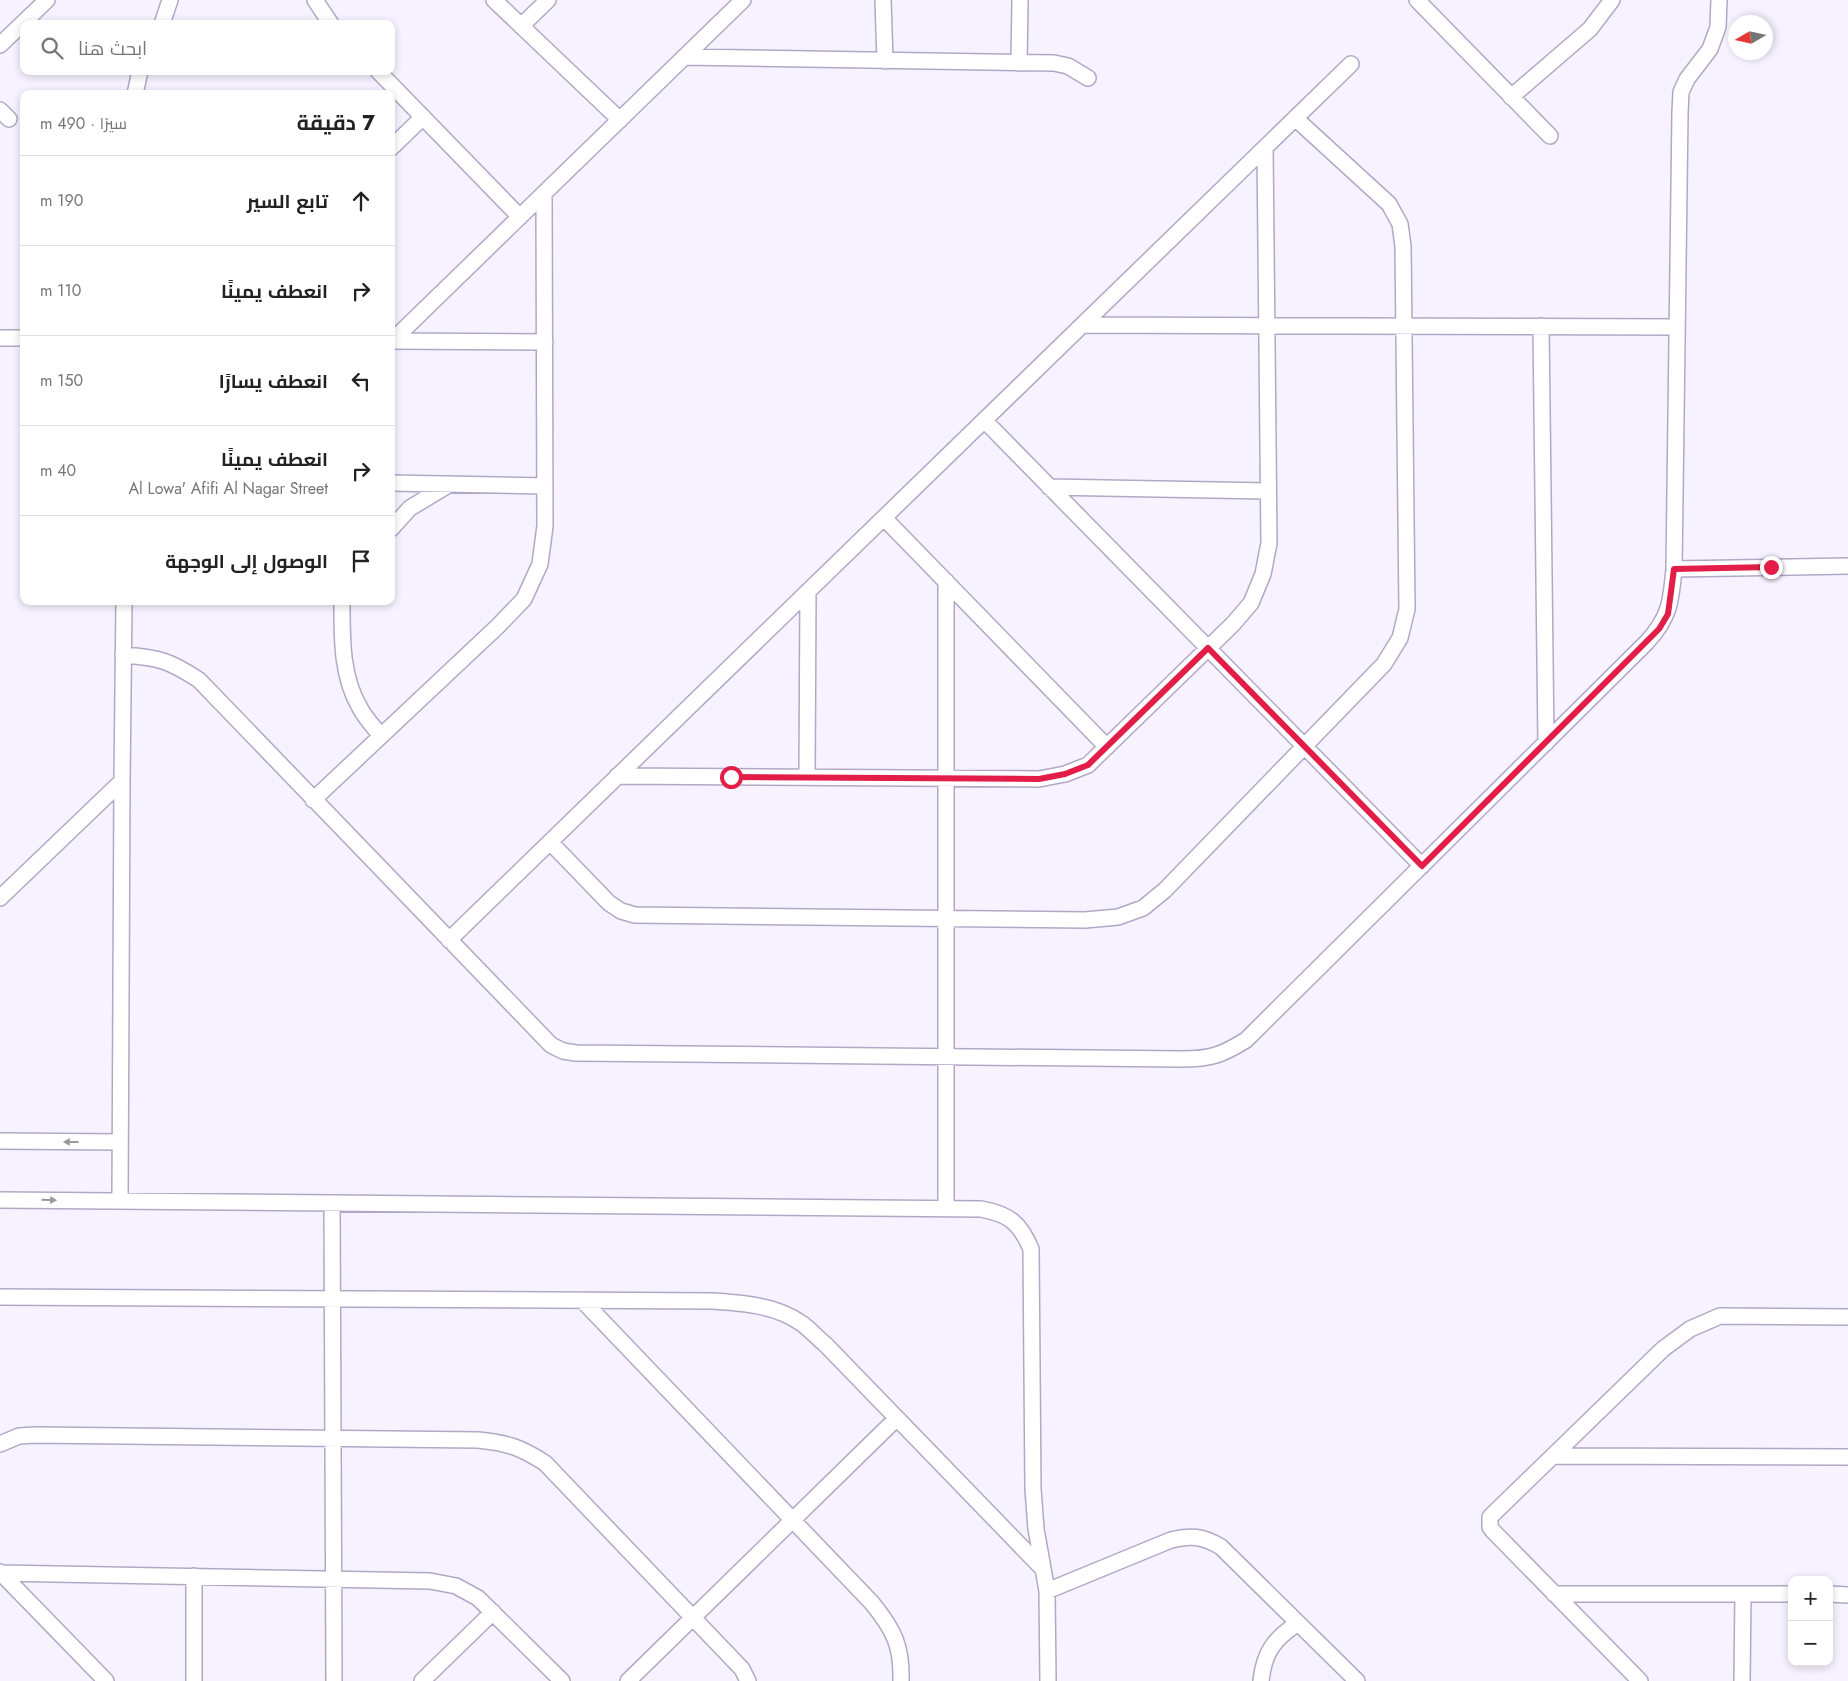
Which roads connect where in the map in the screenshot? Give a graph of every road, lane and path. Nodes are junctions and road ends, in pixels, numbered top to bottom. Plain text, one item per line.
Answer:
1 (47, 0) edge
2 (170, 0) edge
3 (315, 0) edge
4 (494, 0) edge
5 (548, 0) edge
6 (743, 0) edge
7 (883, 0) edge
8 (1020, 0) edge
9 (1417, 0) edge
10 (1612, 0) edge
11 (1719, 0) edge
12 (26, 20) edge
13 (163, 20) edge
14 (328, 20) edge
15 (20, 26) edge
16 (521, 26) junction
17 (0, 45) edge
18 (684, 58) junction
19 (885, 60) junction
20 (1019, 62) junction
21 (1351, 64) dead end
22 (139, 75) edge
23 (382, 75) edge
24 (1088, 78) dead end
25 (136, 90) edge
26 (1511, 97) junction
27 (423, 117) junction
28 (1296, 118) junction
29 (620, 120) junction
30 (1550, 136) dead end
31 (395, 144) edge
32 (1265, 148) junction
33 (544, 194) junction
34 (520, 217) junction
35 (1082, 325) junction
36 (1267, 326) junction
37 (1404, 326) junction
38 (1542, 326) junction
39 (1677, 327) junction
40 (0, 338) edge
41 (20, 338) edge
42 (395, 338) edge
43 (395, 341) edge
44 (545, 342) junction
45 (984, 420) junction
46 (395, 483) edge
47 (450, 484) junction
48 (545, 486) junction
49 (1049, 487) junction
50 (1268, 491) junction
51 (884, 518) junction
52 (395, 525) edge
53 (1848, 566) edge
54 (1674, 569) junction
55 (946, 581) junction
56 (808, 591) junction
57 (124, 605) edge
58 (344, 605) edge
59 (1208, 648) junction
60 (124, 655) junction
61 (381, 736) junction
62 (1546, 743) junction
63 (1107, 747) junction
64 (1304, 747) junction
65 (617, 776) junction
66 (807, 777) junction
67 (946, 778) junction
68 (122, 781) junction
69 (313, 800) junction
70 (550, 842) junction
71 (1422, 866) junction
72 (0, 898) edge
73 (946, 918) junction
74 (449, 940) junction
75 (946, 1057) junction
76 (0, 1141) edge
77 (120, 1142) junction
78 (0, 1200) edge
79 (120, 1201) junction
80 (332, 1203) junction
81 (946, 1208) junction
82 (0, 1297) edge
83 (332, 1299) junction
84 (582, 1300) junction
85 (1848, 1317) edge
86 (896, 1418) junction
87 (333, 1438) junction
88 (0, 1444) edge
89 (1553, 1456) junction
90 (1848, 1457) edge
91 (791, 1521) junction
92 (1043, 1570) junction
93 (0, 1572) edge
94 (194, 1576) junction
95 (334, 1578) junction
96 (1047, 1591) junction
97 (1554, 1594) junction
98 (1743, 1594) junction
99 (1788, 1594) edge
100 (1833, 1594) edge
101 (1848, 1594) edge
102 (493, 1612) junction
103 (692, 1618) junction
104 (1298, 1623) junction
105 (106, 1681) edge
106 (194, 1681) edge
107 (334, 1681) edge
108 (422, 1681) edge
109 (562, 1681) edge
110 (628, 1681) edge
111 (748, 1681) edge
112 (902, 1681) edge
113 (1048, 1681) edge
114 (1261, 1681) edge
115 (1357, 1681) edge
116 (1640, 1681) edge
117 (1742, 1681) edge

1 - 12 street
2 - 13 street
3 - 14 street
4 - 16 street
5 - 16 street
6 - 18 street
7 - 19 street
8 - 20 street
9 - 26 street
10 - 26 street
11 - 39 street
15 - 17 street
16 - 29 street
18 - 19 street
18 - 29 street
19 - 20 street
20 - 24 street
21 - 28 street
22 - 25 street
23 - 27 street
26 - 30 street
27 - 31 street
27 - 34 street
28 - 32 street
28 - 37 street
29 - 33 street
32 - 35 street
32 - 36 street
33 - 34 street
33 - 44 street
34 - 42 street
35 - 36 street
35 - 45 street
36 - 37 street
36 - 50 street
37 - 38 street
37 - 64 street
38 - 39 street
38 - 62 street
39 - 54 street
40 - 41 street
43 - 44 street
44 - 48 street
45 - 49 street
45 - 51 street
46 - 47 street
47 - 48 street
47 - 52 street
48 - 61 street
49 - 50 street
49 - 59 street
50 - 59 street
51 - 55 street
51 - 56 street
53 - 54 street
54 - 62 street
55 - 63 street
55 - 67 street
56 - 65 street
56 - 66 street
57 - 60 street
58 - 61 street
59 - 63 street
59 - 64 street
60 - 68 street
60 - 69 street
61 - 69 street
62 - 71 street
63 - 67 street
64 - 71 street
64 - 73 street
65 - 66 street
65 - 70 street
66 - 67 street
67 - 73 street
68 - 72 street
68 - 77 street
69 - 74 street
70 - 73 street
70 - 74 street
71 - 75 street
73 - 75 street
74 - 75 street
75 - 81 street
77 -> 76 street
77 - 79 street
78 -> 79 street
79 - 80 street
80 - 81 street
80 - 83 street
81 - 92 street
82 - 83 street
83 - 84 street
83 - 87 street
84 - 86 street
84 - 91 street
85 - 89 street
86 - 91 street
86 - 92 street
87 - 88 street
87 - 95 street
87 - 103 street
89 - 90 street
89 - 97 street
91 - 103 street
91 - 112 street
92 - 96 street
93 - 94 street
93 - 105 street
94 - 95 street
94 - 106 street
95 - 102 street
95 - 107 street
96 - 104 street
96 - 113 street
97 - 98 street
97 - 116 street
98 - 99 street
98 - 117 street
100 - 101 street
102 - 108 street
102 - 109 street
103 - 110 street
103 - 111 street
104 - 114 street
104 - 115 street

